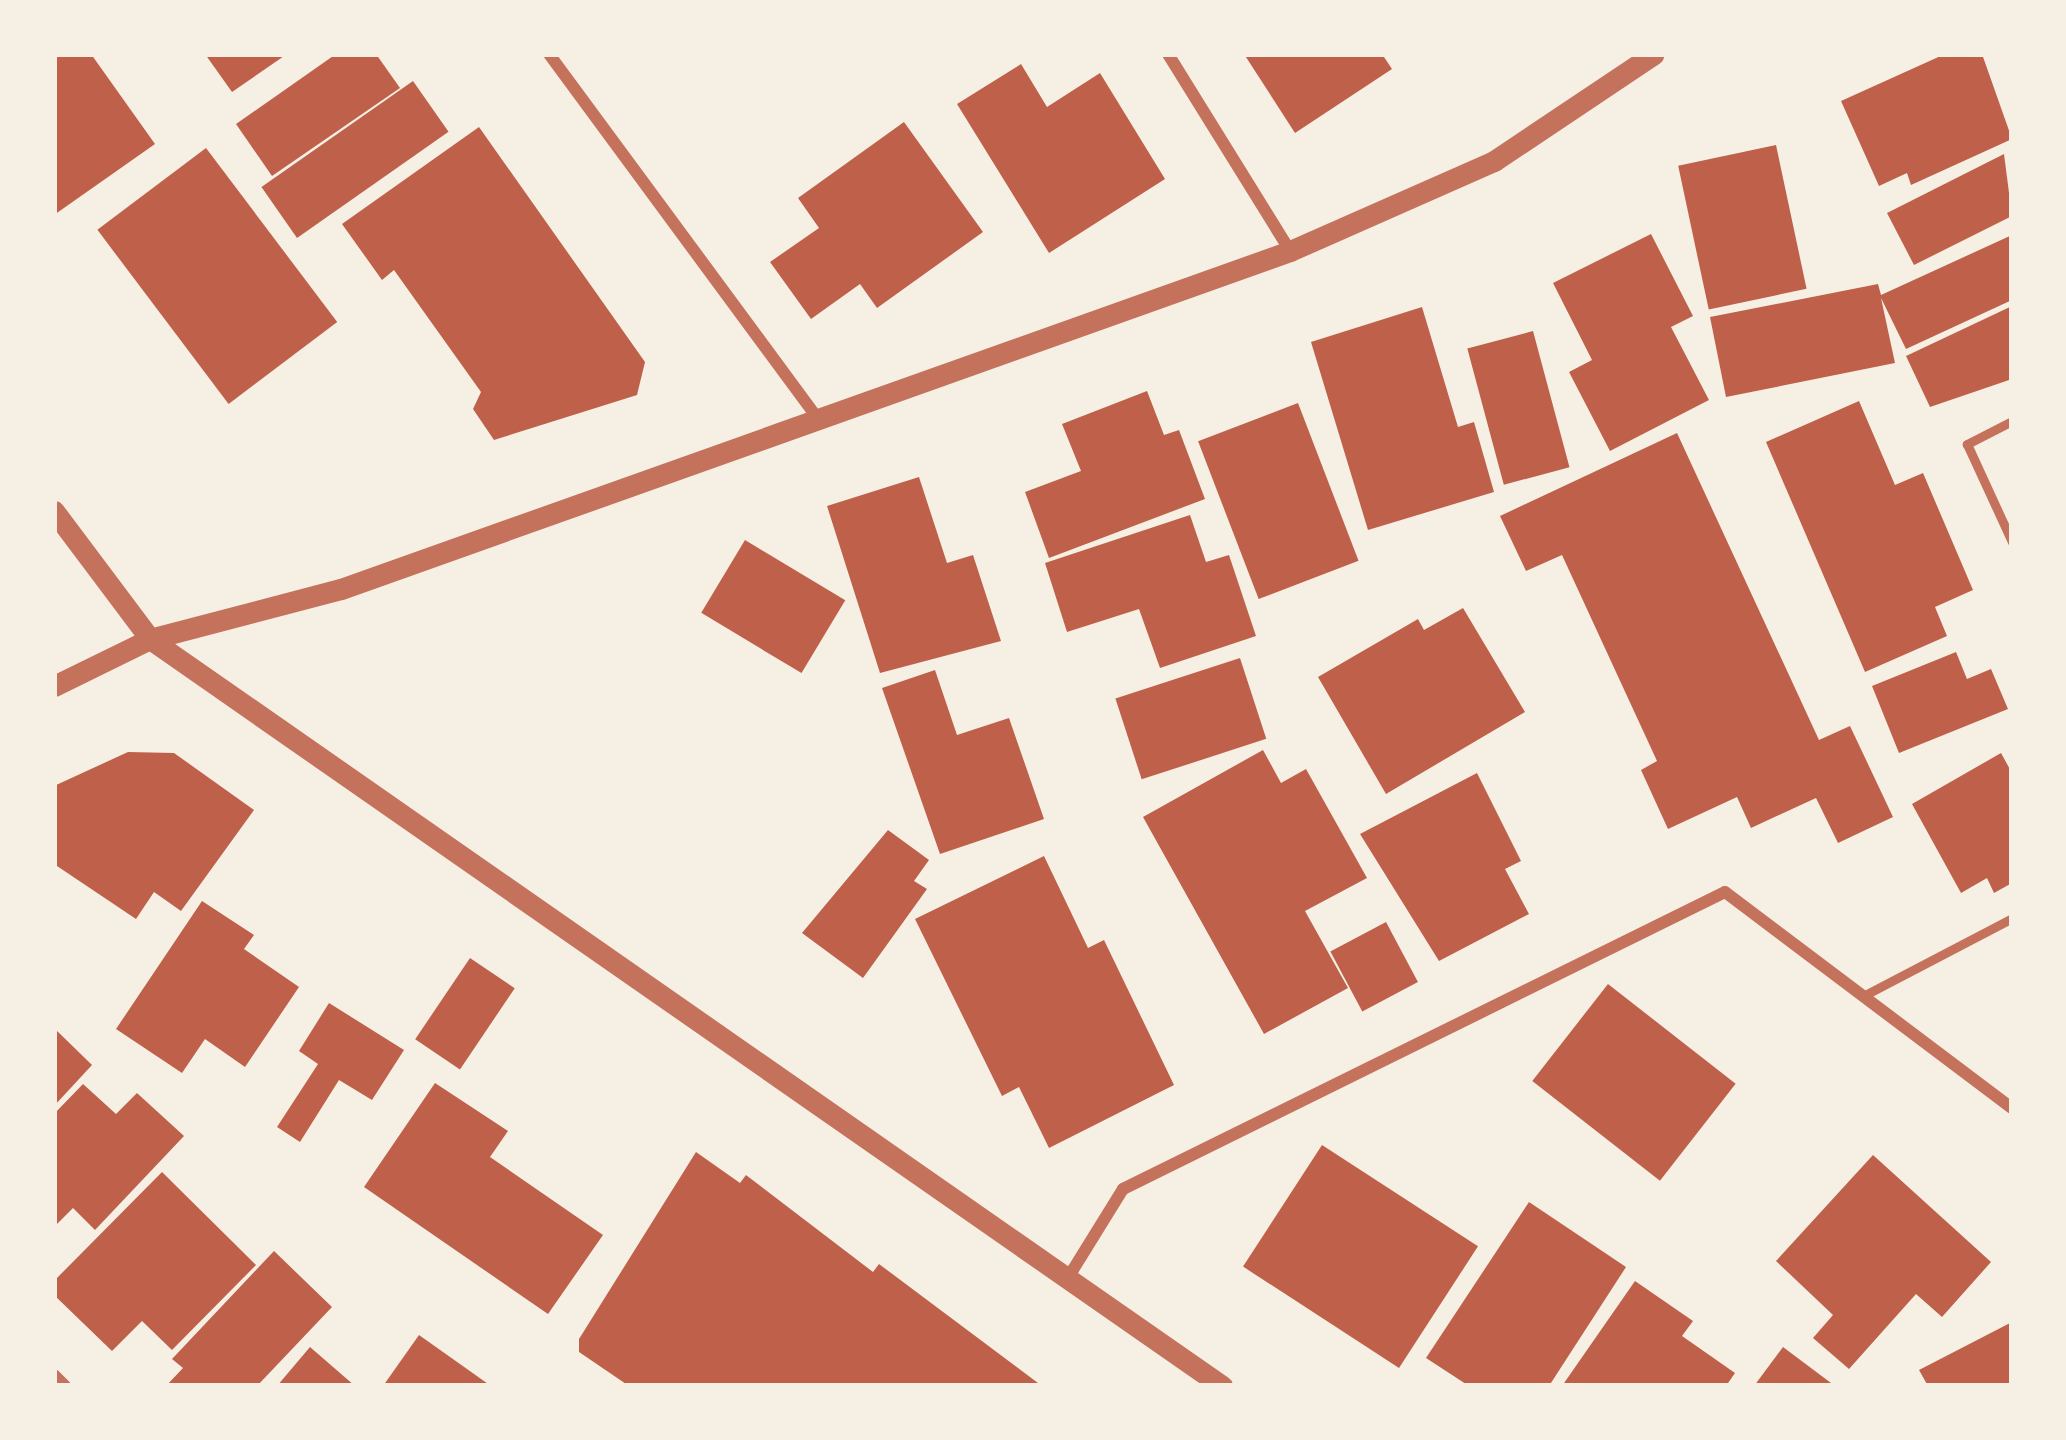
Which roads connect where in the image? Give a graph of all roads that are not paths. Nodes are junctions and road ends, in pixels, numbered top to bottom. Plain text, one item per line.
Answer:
1 (549, 54) edge
2 (1168, 54) edge
3 (1654, 54) edge
4 (1290, 251) junction
5 (2012, 421) edge
6 (821, 422) junction
7 (54, 511) edge
8 (2012, 542) edge
9 (150, 639) junction
10 (54, 686) edge
11 (2012, 918) edge
12 (1858, 999) junction
13 (2012, 1108) edge
14 (1065, 1282) junction
15 (54, 1376) edge
16 (65, 1386) edge
17 (1222, 1386) edge

1 - 6 street
2 - 4 street
3 - 4 street
4 - 6 street
5 - 8 lane
6 - 9 street
7 - 9 street
9 - 10 street
9 - 14 street
11 - 12 lane
12 - 13 street
12 - 14 street
14 - 17 street
15 - 16 street

